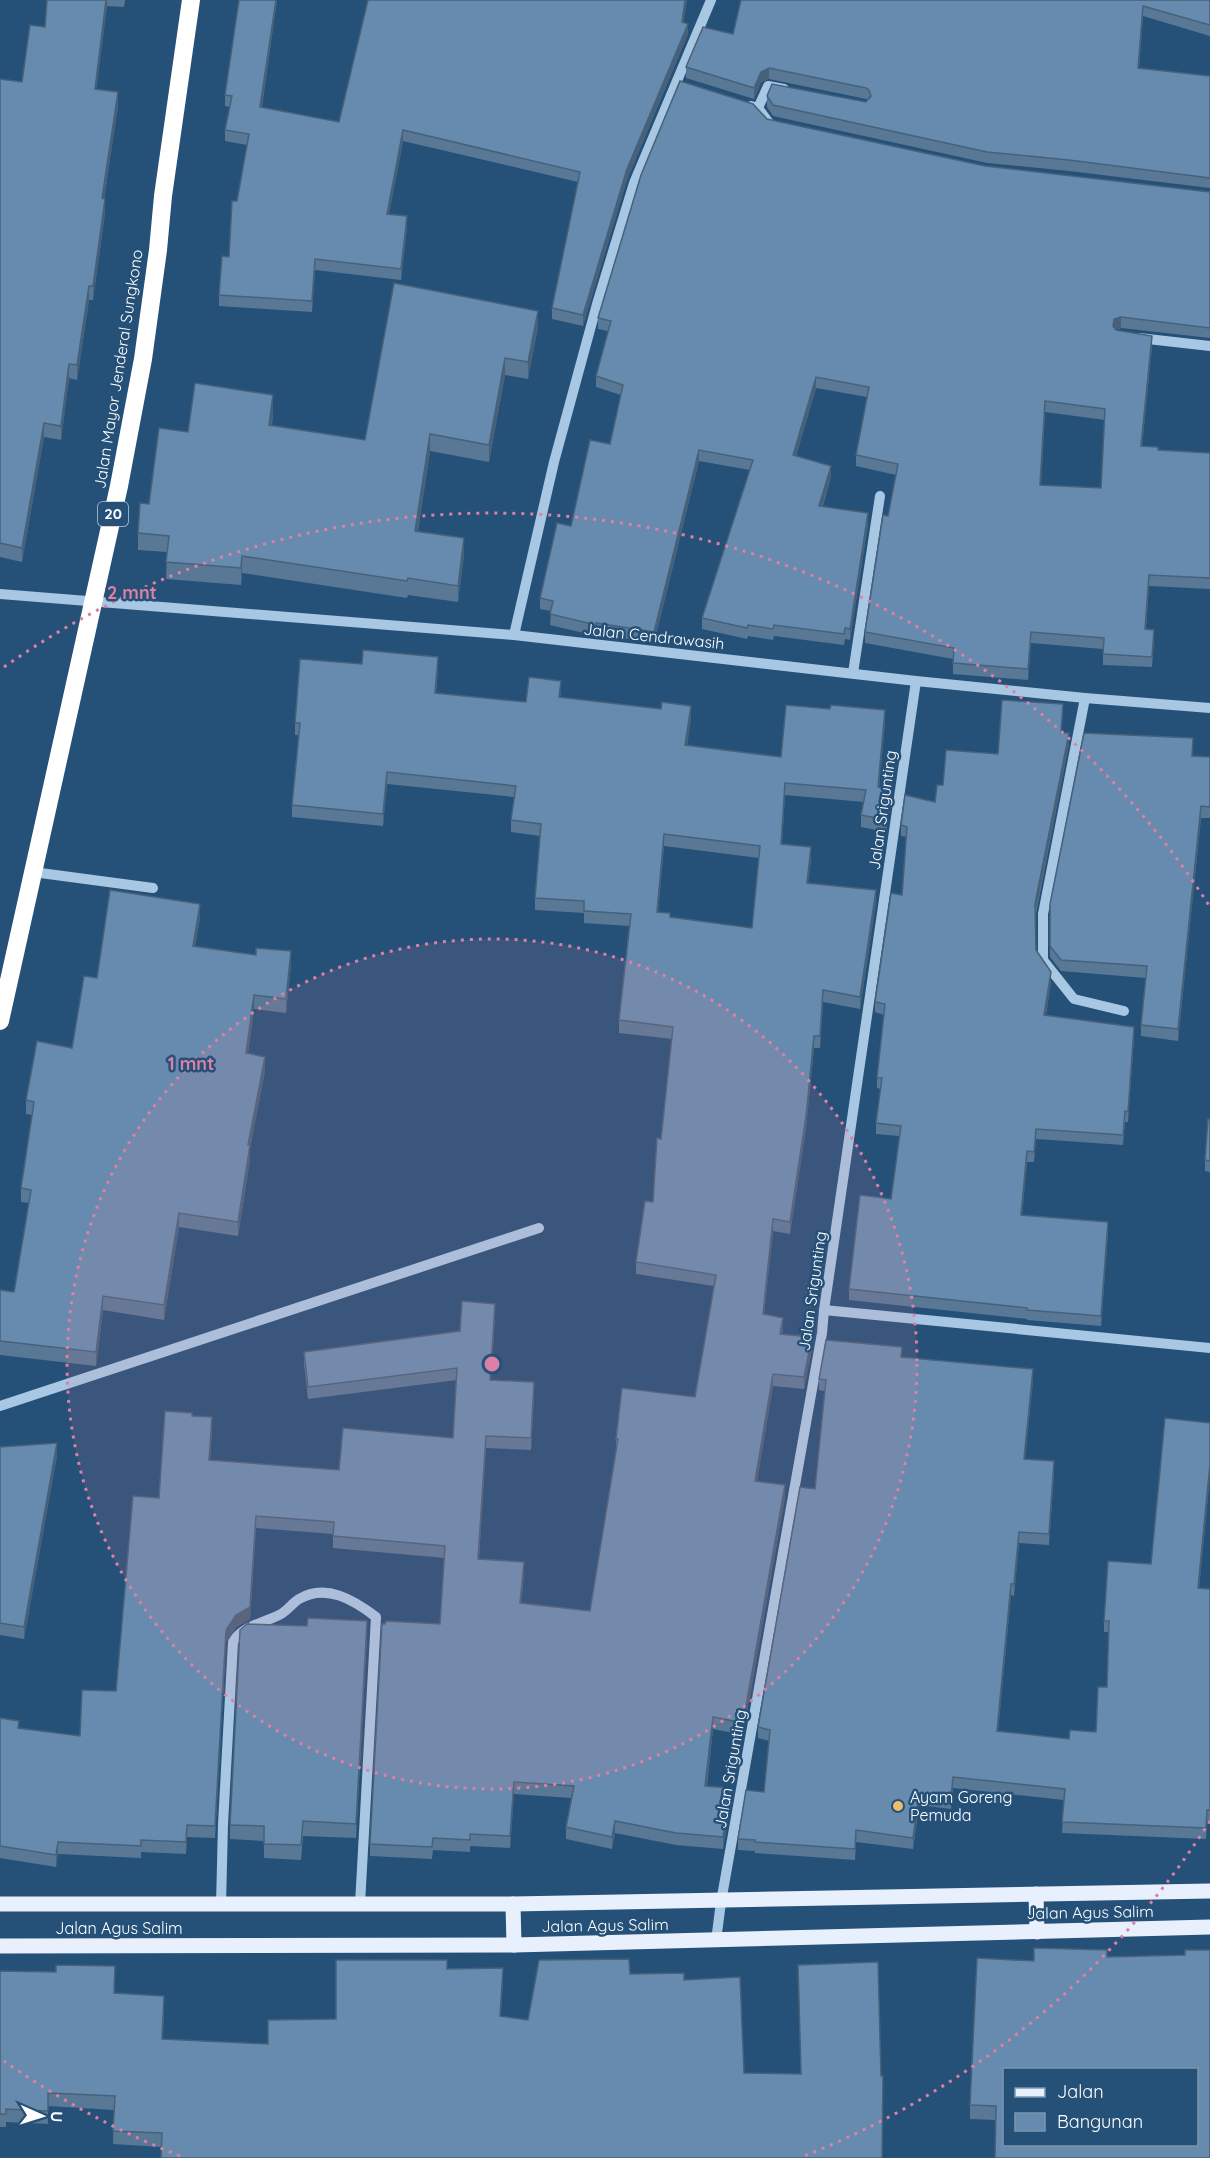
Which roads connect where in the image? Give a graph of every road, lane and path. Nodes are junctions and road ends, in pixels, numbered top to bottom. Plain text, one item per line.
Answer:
1 (191, 0) edge
2 (711, 0) edge
3 (800, 93) edge
4 (738, 102) edge
5 (758, 108) junction
6 (780, 125) edge
7 (1131, 337) edge
8 (1210, 346) edge
9 (880, 496) dead end
10 (0, 594) edge
11 (93, 601) junction
12 (514, 635) junction
13 (853, 674) junction
14 (916, 681) junction
15 (1085, 698) junction
16 (1210, 708) edge
17 (33, 872) junction
18 (153, 888) dead end
19 (1124, 1011) dead end
20 (0, 1021) edge
21 (539, 1228) dead end
22 (824, 1314) junction
23 (1210, 1348) edge
24 (0, 1406) edge
25 (1210, 1891) edge
26 (1036, 1894) junction
27 (721, 1902) junction
28 (0, 1904) edge
29 (221, 1904) junction
30 (360, 1904) junction
31 (513, 1904) junction
32 (1210, 1927) edge
33 (1036, 1932) junction
34 (716, 1941) junction
35 (513, 1945) junction
36 (0, 1946) edge

1 - 11 highway, Jalan Mayor Jenderal Sungkono / 20
2 - 12 street
3 - 5 street
4 - 5 street
5 - 6 street
7 - 8 street
9 - 13 street
10 - 11 street, Jalan Cendrawasih
11 - 12 street, Jalan Cendrawasih
11 - 17 highway, Jalan Mayor Jenderal Sungkono / 20
12 - 13 street, Jalan Cendrawasih
13 - 14 street, Jalan Cendrawasih
14 - 15 street, Jalan Cendrawasih
14 - 22 street, Jalan Srigunting
15 - 16 street, Jalan Cendrawasih
15 - 19 street
17 - 18 street
17 - 20 highway, Jalan Mayor Jenderal Sungkono / 20
21 - 24 street
22 - 23 street
22 - 27 street, Jalan Srigunting
25 - 26 main road
26 - 27 main road
26 - 33 main road
27 - 31 main road
27 - 34 street, Jalan Srigunting
28 - 29 main road
29 - 30 main road
29 - 30 street
30 - 31 main road
31 - 35 main road
32 - 33 main road, Jalan Agus Salim
33 - 34 main road, Jalan Agus Salim
34 - 35 main road, Jalan Agus Salim
35 - 36 main road, Jalan Agus Salim

